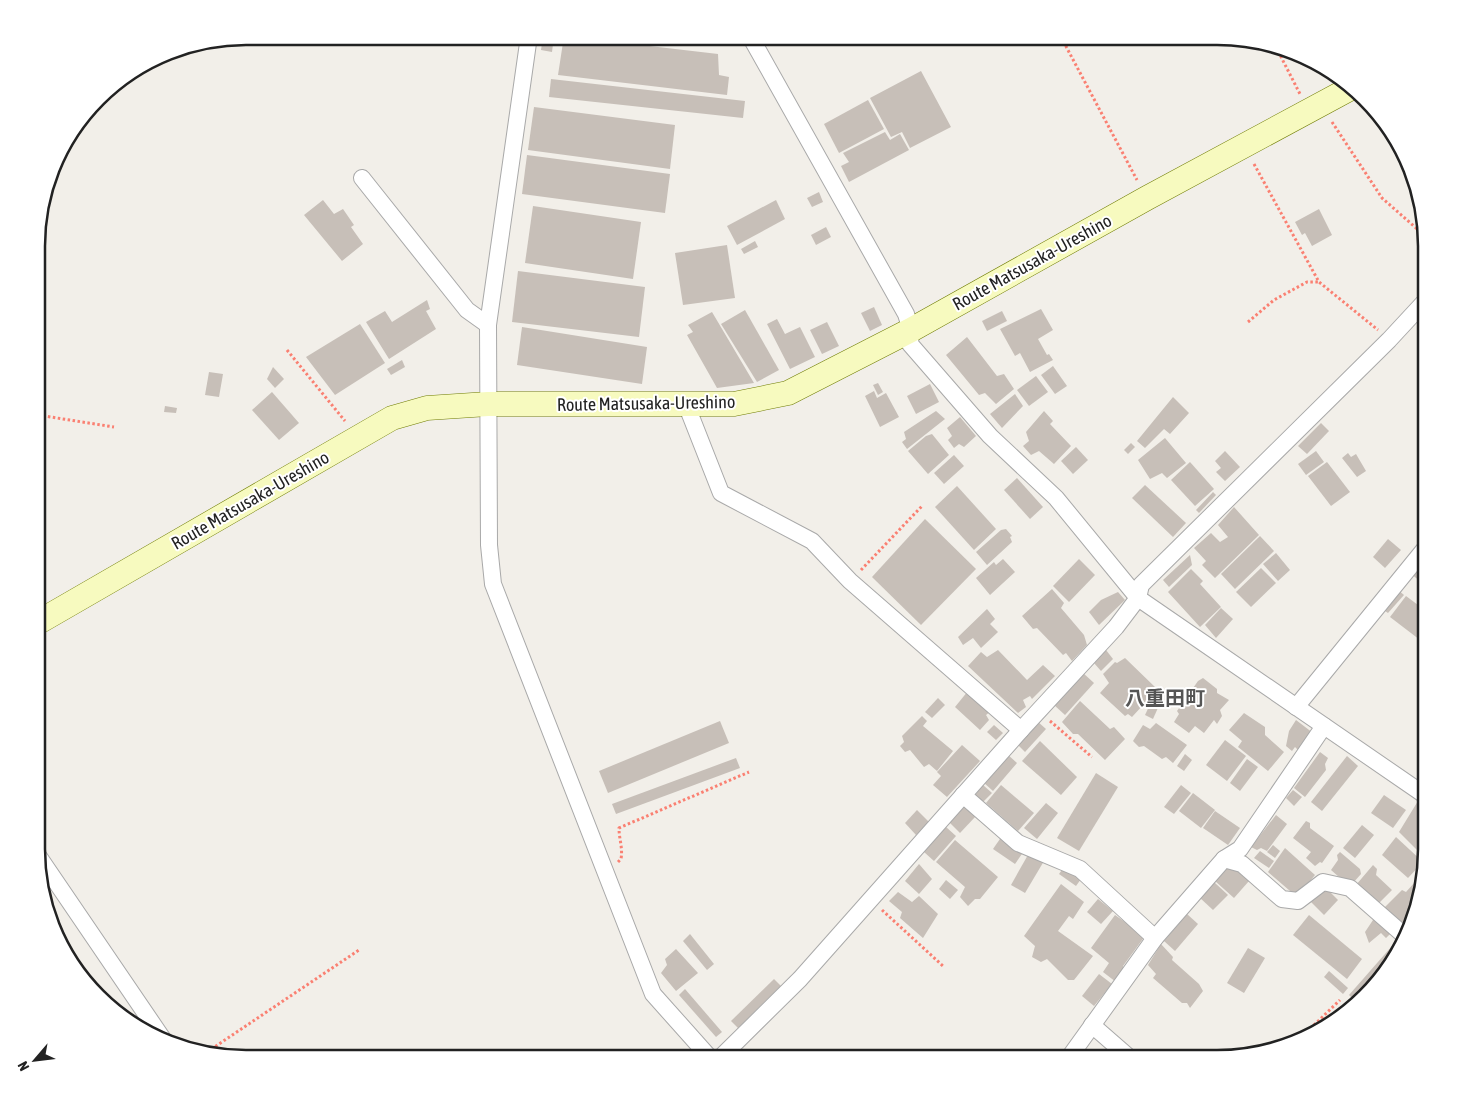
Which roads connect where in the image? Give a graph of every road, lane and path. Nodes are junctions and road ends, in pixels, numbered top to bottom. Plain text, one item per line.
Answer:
1 (528, 45) edge
2 (755, 45) edge
3 (1065, 45) edge
4 (1282, 56) edge
5 (1345, 91) edge
6 (1315, 107) junction
7 (1244, 145) junction
8 (362, 178) dead end
9 (1147, 198) junction
10 (1417, 229) edge
11 (1319, 282) junction
12 (1418, 309) edge
13 (1248, 322) dead end
14 (488, 325) junction
15 (910, 330) junction
16 (1389, 340) junction
17 (287, 350) dead end
18 (488, 404) junction
19 (686, 404) junction
20 (45, 416) edge
21 (114, 427) dead end
22 (358, 438) junction
23 (922, 506) dead end
24 (1418, 556) edge
25 (850, 581) junction
26 (1138, 598) junction
27 (45, 618) edge
28 (1296, 707) junction
29 (1038, 711) junction
30 (1324, 726) junction
31 (1021, 730) junction
32 (1092, 757) dead end
33 (749, 772) dead end
34 (1418, 791) edge
35 (963, 795) junction
36 (1224, 859) junction
37 (46, 867) edge
38 (604, 869) junction
39 (871, 899) junction
40 (1400, 932) edge
41 (1155, 938) junction
42 (359, 950) dead end
43 (944, 966) dead end
44 (1340, 1000) dead end
45 (1092, 1025) junction
46 (1313, 1025) edge
47 (156, 1028) edge
48 (214, 1047) edge
49 (704, 1050) edge
50 (727, 1050) edge
51 (1074, 1050) edge
52 (1121, 1050) edge

1 - 14 street
2 - 15 street
3 - 9 path
4 - 6 path
5 - 6 main road, Route Matsusaka-Ureshino
6 - 7 main road, Route Matsusaka-Ureshino
6 - 10 path
7 - 9 main road, Route Matsusaka-Ureshino
7 - 11 path
8 - 14 street
9 - 15 main road, Route Matsusaka-Ureshino
11 - 13 path
11 - 16 path
12 - 16 street
14 - 18 street
15 - 19 main road, Route Matsusaka-Ureshino
15 - 26 street
16 - 26 street
17 - 22 path
18 - 19 main road, Route Matsusaka-Ureshino
18 - 22 main road, Route Matsusaka-Ureshino
18 - 38 street
19 - 25 street
20 - 21 path
22 - 27 main road, Route Matsusaka-Ureshino
23 - 25 path
24 - 28 street
25 - 31 street
26 - 28 street
26 - 29 street
28 - 30 street
29 - 31 street
29 - 32 path
30 - 34 street
30 - 36 street
31 - 35 street
33 - 38 path
35 - 39 street
35 - 41 street
36 - 40 street
36 - 41 street
37 - 47 street
38 - 49 street
39 - 43 path
39 - 50 street
41 - 45 street
42 - 48 path
44 - 46 path
45 - 51 street
45 - 52 street

